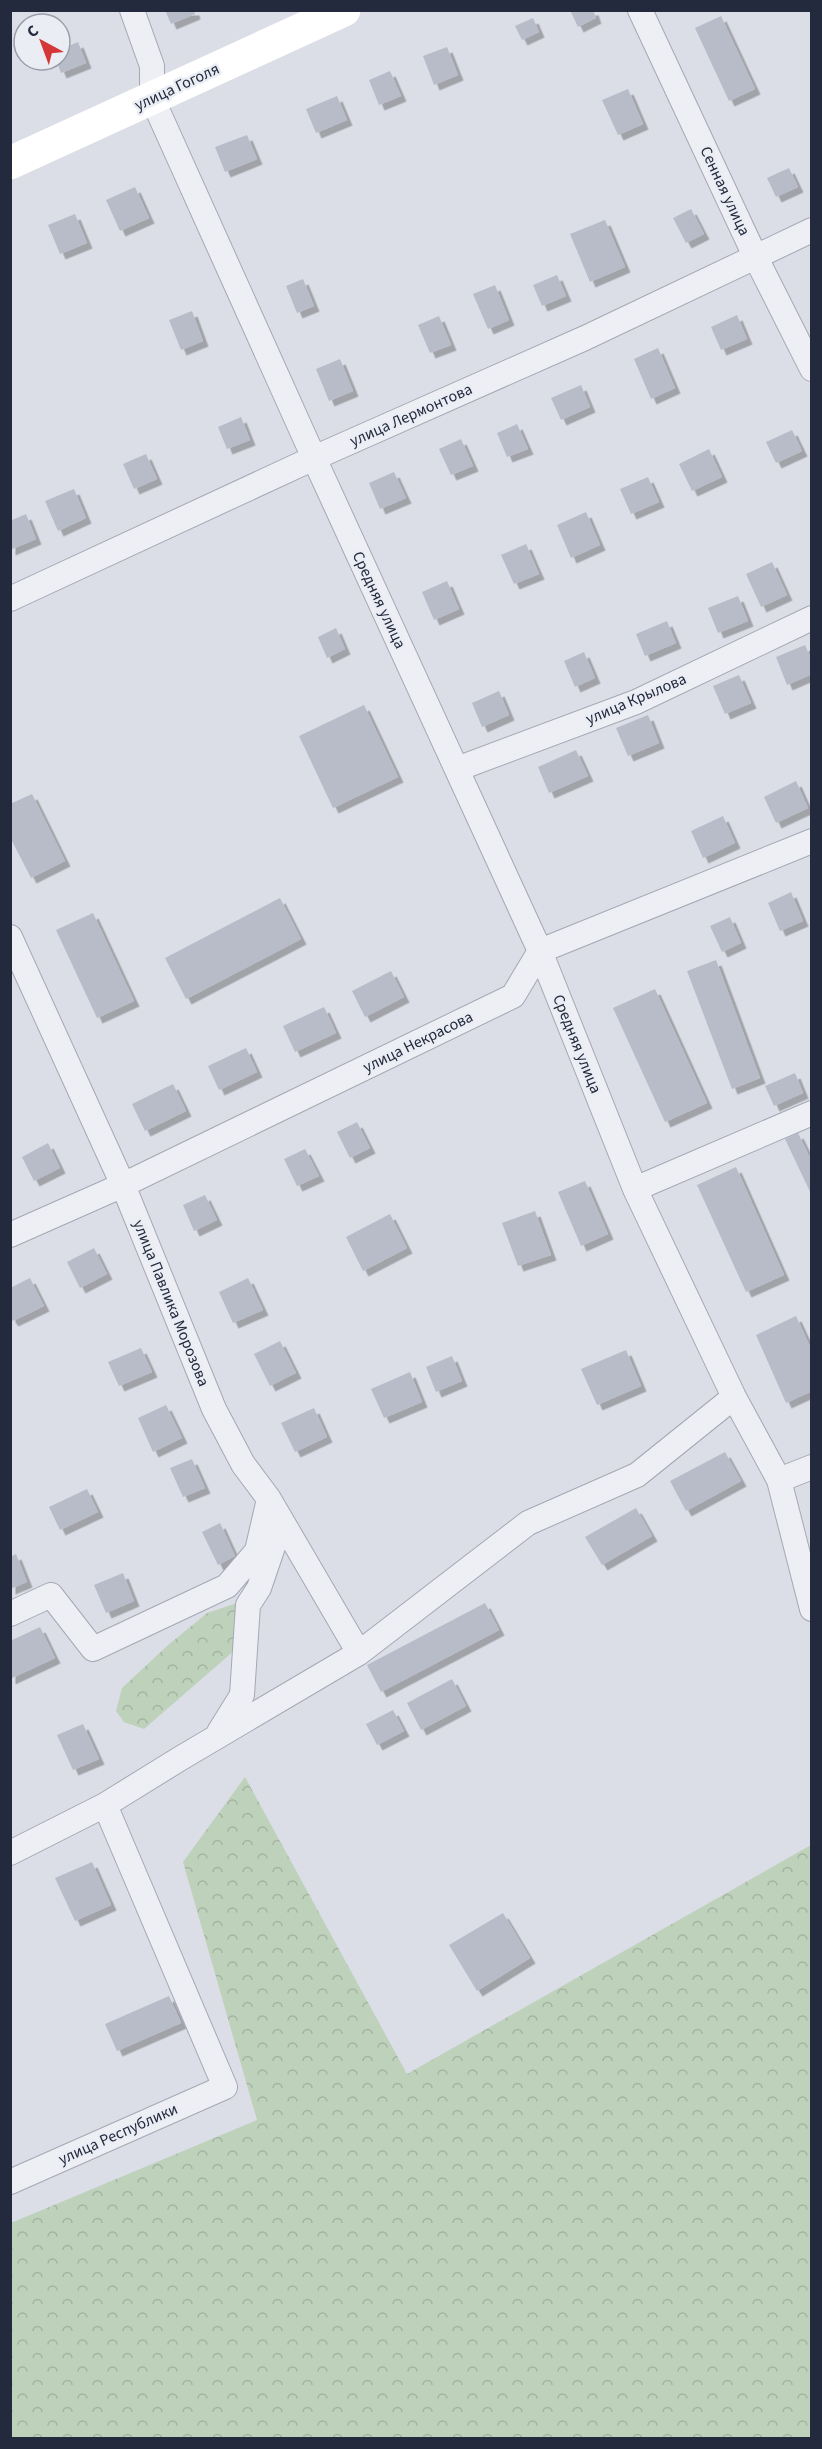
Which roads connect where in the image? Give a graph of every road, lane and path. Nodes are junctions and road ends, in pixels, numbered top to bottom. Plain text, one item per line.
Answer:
1 (132, 10) edge
2 (344, 10) edge
3 (640, 10) edge
4 (152, 98) junction
5 (10, 163) edge
6 (812, 230) edge
7 (756, 256) junction
8 (812, 369) edge
9 (314, 458) junction
10 (10, 599) edge
11 (812, 618) edge
12 (457, 769) junction
13 (812, 841) edge
14 (10, 937) edge
15 (540, 951) junction
16 (812, 1113) edge
17 (123, 1185) junction
18 (635, 1189) junction
19 (10, 1235) edge
20 (734, 1396) junction
21 (812, 1467) edge
22 (778, 1480) junction
23 (269, 1499) junction
24 (812, 1609) edge
25 (10, 1614) edge
26 (359, 1653) junction
27 (215, 1737) junction
28 (105, 1805) junction
29 (10, 1853) edge
30 (10, 2182) edge

1 - 4 street, Средняя улица
2 - 4 street, улица Гоголя
3 - 7 street, Сенная улица
4 - 5 street, улица Гоголя
4 - 9 street, Средняя улица
6 - 7 street, улица Лермонтова
7 - 8 street, Сенная улица
7 - 9 street, улица Лермонтова
9 - 10 street, улица Лермонтова
9 - 12 street, Средняя улица
11 - 12 street, улица Крылова
12 - 15 street, Средняя улица
13 - 15 street
14 - 17 street, улица Павлика Морозова
15 - 17 street, улица Некрасова
15 - 18 street, Средняя улица
16 - 18 street
17 - 19 street, улица Некрасова
17 - 23 street, улица Павлика Морозова
18 - 20 street, Средняя улица
20 - 22 street, Средняя улица
20 - 26 street
21 - 22 street
22 - 24 street, Средняя улица
23 - 25 street
23 - 26 street, улица Павлика Морозова
23 - 27 street
26 - 27 street
27 - 28 street
28 - 29 street
28 - 30 street, улица Республики

